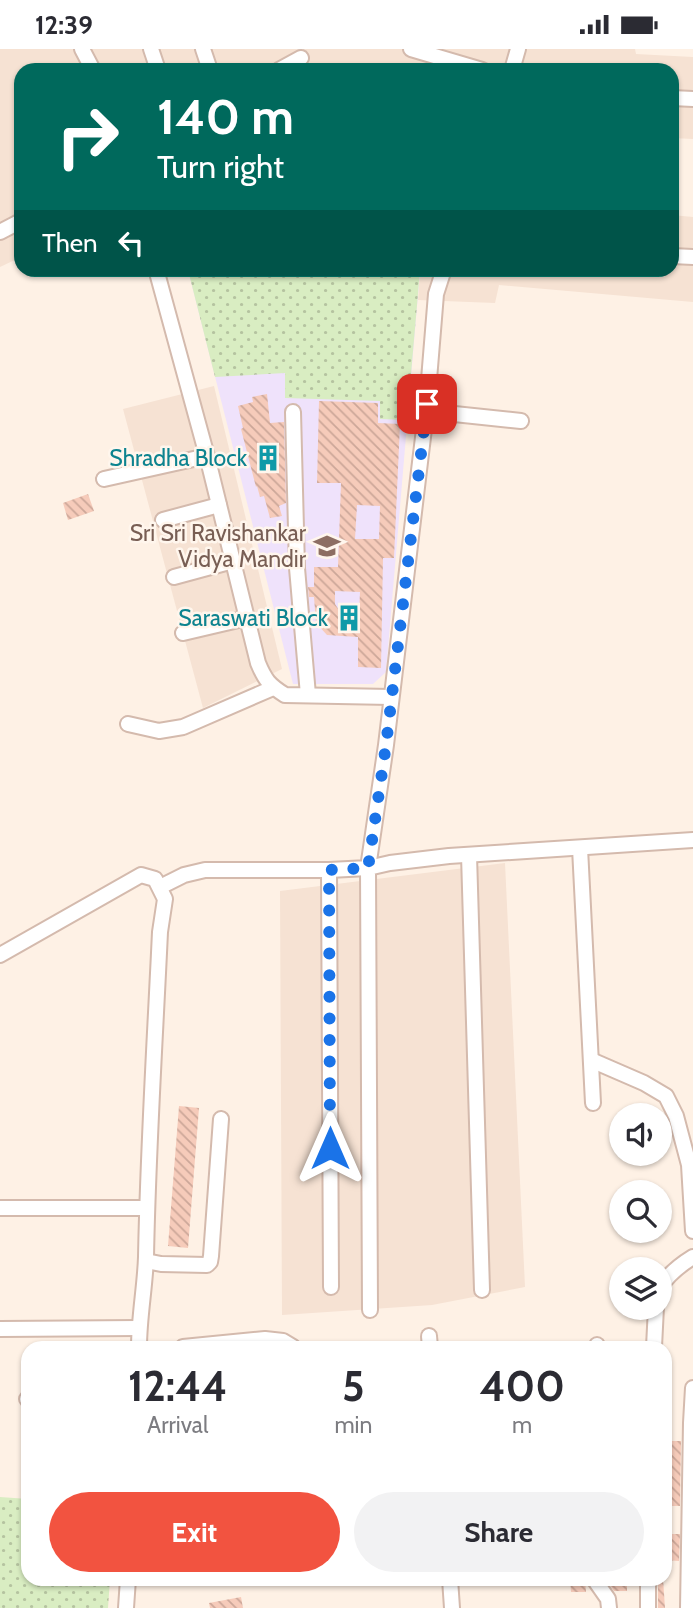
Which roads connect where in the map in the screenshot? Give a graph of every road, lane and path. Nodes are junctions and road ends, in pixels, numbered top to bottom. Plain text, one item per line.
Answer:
1 (411, 49) edge
2 (458, 63) edge
3 (158, 277) edge
4 (442, 277) edge
5 (426, 411) junction
6 (293, 412) dead end
7 (521, 421) dead end
8 (207, 456) junction
9 (104, 479) dead end
10 (219, 505) junction
11 (163, 520) dead end
12 (233, 561) junction
13 (174, 577) dead end
14 (247, 618) junction
15 (183, 633) dead end
16 (273, 688) junction
17 (308, 695) junction
18 (391, 697) junction
19 (128, 724) dead end
20 (693, 840) edge
21 (580, 848) junction
22 (469, 855) junction
23 (368, 868) junction
24 (329, 870) junction
25 (160, 887) junction
26 (0, 955) edge
27 (591, 1060) junction
28 (593, 1103) dead end
29 (221, 1119) dead end
30 (146, 1207) junction
31 (0, 1208) edge
32 (693, 1231) edge
33 (693, 1257) edge
34 (146, 1261) junction
35 (672, 1273) edge
36 (331, 1287) dead end
37 (482, 1290) dead end
38 (370, 1310) dead end
39 (655, 1320) edge
40 (139, 1328) junction
41 (0, 1329) edge
42 (139, 1341) edge
43 (244, 1341) edge
44 (283, 1341) edge
45 (654, 1341) edge
46 (693, 1388) edge
47 (128, 1586) edge
48 (450, 1586) edge
49 (599, 1586) edge
50 (648, 1586) edge
51 (126, 1608) edge
52 (452, 1608) edge
53 (609, 1608) edge
54 (648, 1608) edge
55 (688, 1608) edge

1 - 2 street
3 - 8 street
4 - 5 street
5 - 7 street
5 - 18 street
6 - 17 street
8 - 9 street
8 - 10 street
10 - 11 street
10 - 12 street
12 - 13 street
12 - 14 street
14 - 15 street
14 - 16 street
16 - 17 street
16 - 19 street
17 - 18 street
18 - 23 street
20 - 21 street
21 - 22 street
21 - 27 street
22 - 23 street
22 - 37 street
23 - 24 street
23 - 38 street
24 - 25 street
24 - 36 street
25 - 26 street
25 - 30 street
27 - 28 street
27 - 32 street
29 - 34 street
30 - 31 street
30 - 34 street
33 - 35 street
34 - 40 street
39 - 45 street
40 - 41 street
40 - 42 street
43 - 44 street
46 - 55 street
47 - 51 street
48 - 52 street
49 - 53 street
50 - 54 street

